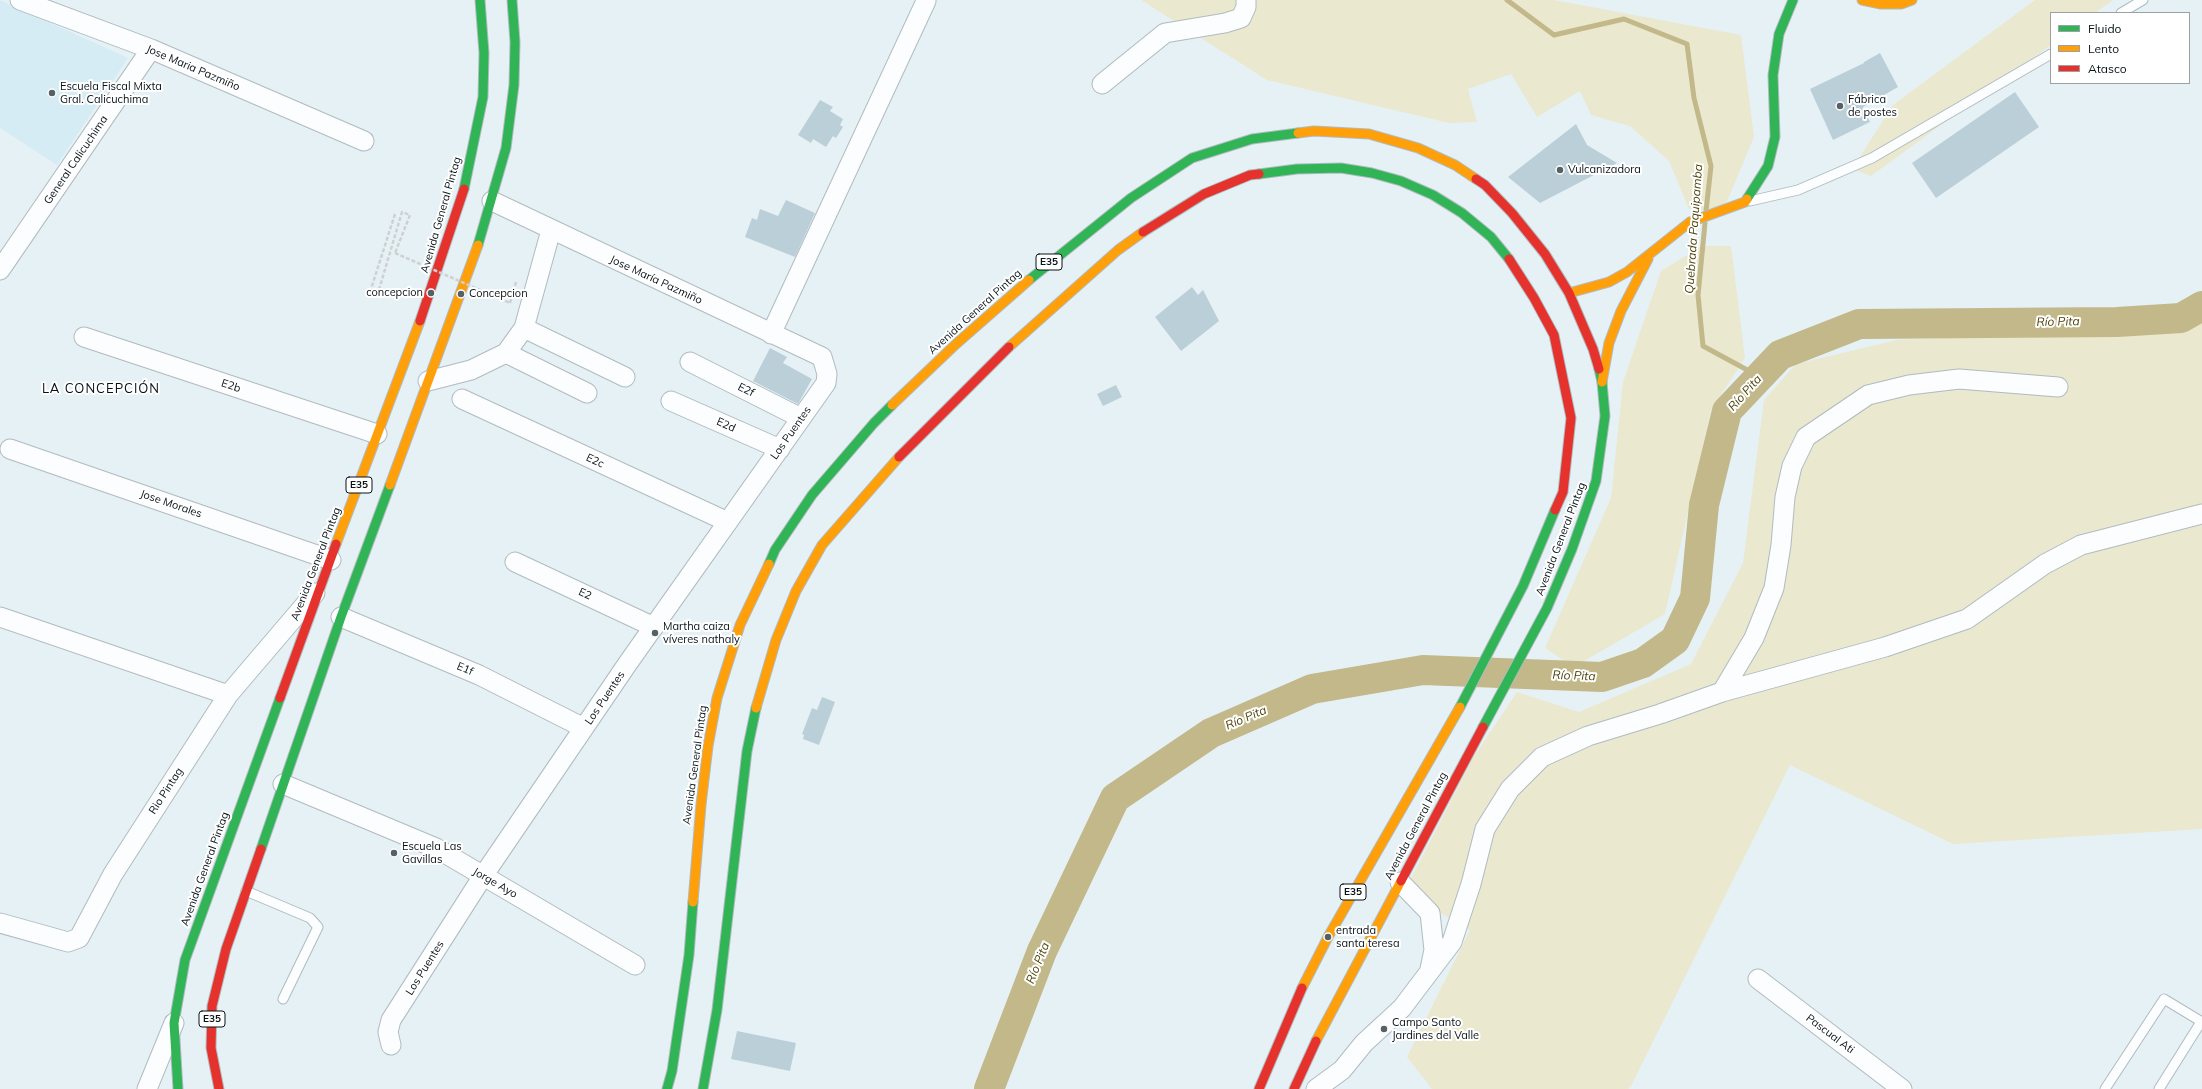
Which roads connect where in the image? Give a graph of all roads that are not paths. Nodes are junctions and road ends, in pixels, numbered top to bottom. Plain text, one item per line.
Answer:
1 (20, 0) edge
2 (480, 0) edge
3 (512, 0) edge
4 (1246, 0) edge
5 (1792, 0) edge
6 (1862, 0) edge
7 (1912, 0) edge
8 (2143, 0) edge
9 (926, 1) edge
10 (2123, 12) edge
11 (151, 49) junction
12 (2050, 55) edge
13 (1102, 84) dead end
14 (364, 141) dead end
15 (492, 201) junction
16 (1745, 202) junction
17 (551, 230) junction
18 (1651, 254) junction
19 (2, 262) edge
20 (1569, 294) junction
21 (524, 328) junction
22 (771, 334) junction
23 (84, 337) dead end
24 (506, 353) junction
25 (822, 358) joint
26 (690, 362) dead end
27 (625, 377) dead end
28 (428, 381) junction
29 (1602, 382) junction
30 (2058, 387) dead end
31 (587, 393) dead end
32 (462, 399) dead end
33 (671, 402) dead end
34 (801, 418) junction
35 (377, 434) junction
36 (10, 449) dead end
37 (780, 449) junction
38 (2202, 514) edge
39 (728, 522) junction
40 (331, 560) junction
41 (515, 562) dead end
42 (319, 589) junction
43 (0, 617) edge
44 (341, 617) junction
45 (654, 627) junction
46 (1722, 692) junction
47 (228, 695) junction
48 (584, 728) junction
49 (283, 784) junction
50 (483, 876) junction
51 (1400, 882) junction
52 (246, 891) junction
53 (1462, 911) junction
54 (1430, 913) junction
55 (0, 924) edge
56 (635, 965) dead end
57 (1430, 973) junction
58 (1758, 979) dead end
59 (283, 999) dead end
60 (2202, 1022) edge
61 (174, 1023) junction
62 (391, 1045) dead end
63 (147, 1089) edge
64 (178, 1089) edge
65 (219, 1089) edge
66 (667, 1089) edge
67 (703, 1089) edge
68 (1258, 1089) edge
69 (1294, 1089) edge
70 (1316, 1089) edge
71 (1902, 1089) edge
72 (2105, 1089) edge
73 (2159, 1089) edge

1 - 11 street, Jose Maria Pazmiño
2 - 35 main road, Avenida General Pintag / E35
3 - 15 main road, E35
4 - 13 street
5 - 16 main road
6 - 7 main road
8 - 10 lane
9 - 22 street
11 - 14 street, Jose Maria Pazmiño
11 - 19 street, General Calicuchima
12 - 16 lane
15 - 17 street, Jose María Pazmiño
15 - 28 main road, E35
16 - 18 main road
17 - 21 street
17 - 22 street, Jose María Pazmiño
18 - 20 main road
18 - 29 main road
20 - 29 main road, Avenida General Pintag / E35
20 - 66 main road, Avenida General Pintag / E35
21 - 24 street
21 - 27 street
22 - 25 street, Jose María Pazmiño
23 - 35 street, E2b
24 - 28 street
24 - 31 street
25 - 34 street, Los Puentes
26 - 34 street, E2f
28 - 44 main road, E35
29 - 51 main road, Avenida General Pintag / E35
30 - 46 street
32 - 39 street, E2c
33 - 37 street, E2d
34 - 37 street, Los Puentes
35 - 40 main road, Avenida General Pintag / E35
36 - 40 street, Jose Morales
37 - 39 street, Los Puentes
38 - 46 street
39 - 45 street, Los Puentes
40 - 42 main road, Avenida General Pintag / E35
41 - 45 street, E2
42 - 47 street, Rio Pintag
42 - 61 main road, Avenida General Pintag / E35
43 - 47 street
44 - 48 street, E1f
44 - 49 main road, E35
45 - 48 street, Los Puentes
46 - 53 street
47 - 55 street, Rio Pintag
48 - 50 street, Los Puentes
49 - 50 street, Jorge Ayo
49 - 52 main road, E35
50 - 56 street, Jorge Ayo
50 - 62 street, Los Puentes
51 - 54 street
51 - 69 main road, Avenida General Pintag / E35
52 - 59 lane
52 - 65 main road, E35
53 - 54 street
53 - 57 street
54 - 57 street
57 - 70 street
58 - 71 street, Pascual Ati
60 - 72 lane
60 - 73 lane
61 - 63 street
61 - 64 main road, Avenida General Pintag / E35
67 - 68 main road, Avenida General Pintag / E35

